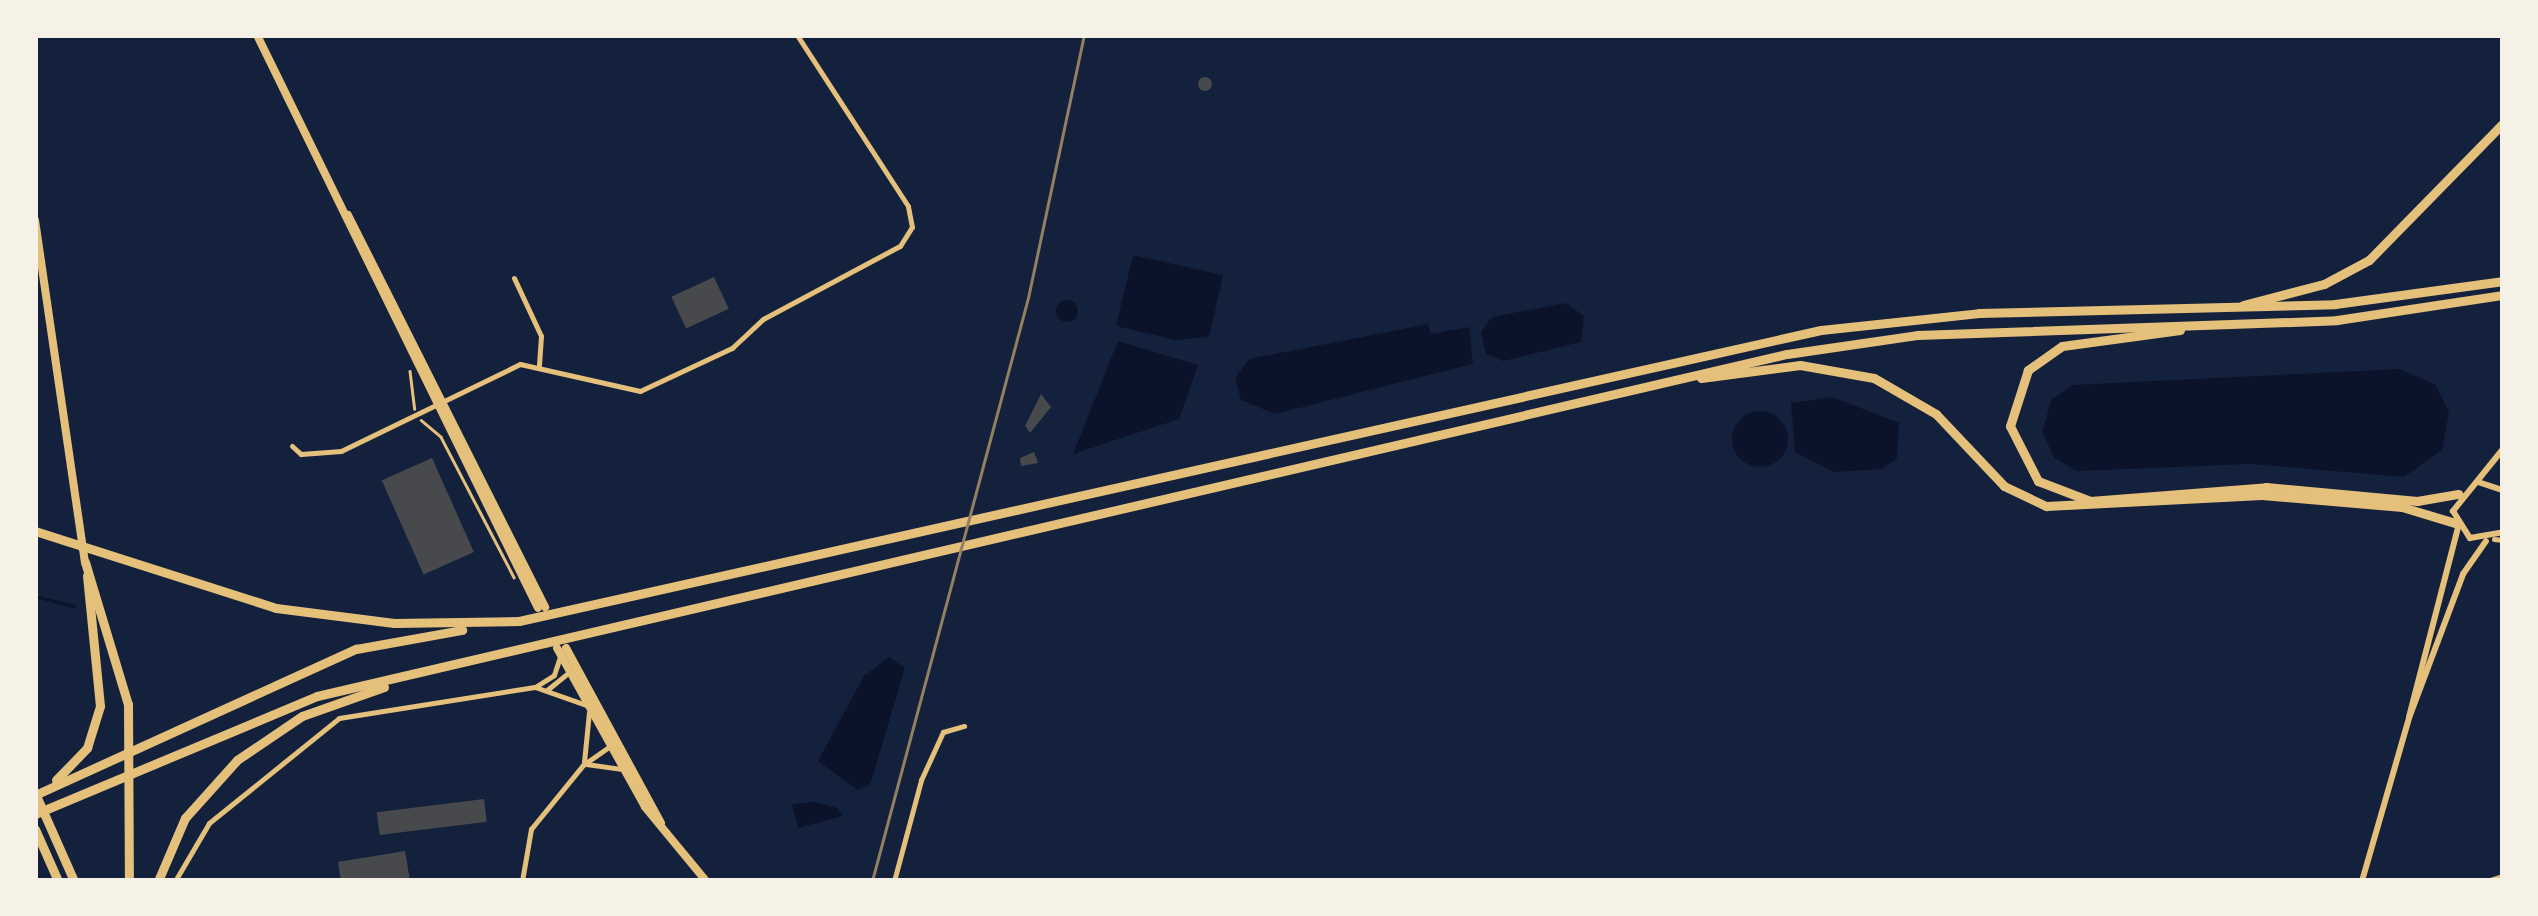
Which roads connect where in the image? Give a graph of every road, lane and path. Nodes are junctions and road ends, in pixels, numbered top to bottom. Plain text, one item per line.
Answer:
1 (257, 35) edge
2 (797, 35) edge
3 (2503, 124) edge
4 (35, 220) edge
5 (514, 278) dead end
6 (2503, 281) edge
7 (2503, 295) edge
8 (2232, 309) junction
9 (2198, 326) junction
10 (538, 366) junction
11 (413, 369) dead end
12 (1648, 384) junction
13 (438, 402) junction
14 (414, 406) dead end
15 (420, 418) dead end
16 (292, 446) dead end
17 (2503, 449) edge
18 (2477, 482) junction
19 (2503, 490) edge
20 (2458, 494) junction
21 (2456, 525) junction
22 (35, 532) edge
23 (2503, 532) edge
24 (2490, 540) junction
25 (2503, 540) edge
26 (85, 562) junction
27 (515, 576) dead end
28 (519, 621) junction
29 (561, 650) junction
30 (573, 662) junction
31 (569, 672) junction
32 (421, 674) junction
33 (535, 687) junction
34 (544, 691) junction
35 (587, 708) junction
36 (2408, 718) junction
37 (964, 726) dead end
38 (612, 745) junction
39 (583, 765) junction
40 (622, 769) junction
41 (37, 793) edge
42 (35, 814) edge
43 (35, 829) edge
44 (665, 831) junction
45 (2503, 875) edge
46 (58, 881) edge
47 (74, 881) edge
48 (130, 881) edge
49 (158, 881) edge
50 (175, 881) edge
51 (522, 881) edge
52 (706, 881) edge
53 (894, 881) edge
54 (2362, 881) edge
55 (2484, 881) edge

1 - 13 main road
2 - 10 street
3 - 8 highway
4 - 26 main road
5 - 10 street
6 - 8 highway
7 - 9 highway
8 - 28 highway
9 - 12 highway
9 - 20 highway
10 - 13 street
11 - 14 path
12 - 21 highway
12 - 32 highway
13 - 13 main road
13 - 16 street
15 - 27 path
17 - 18 street
18 - 19 street
18 - 20 street
20 - 21 street
21 - 24 street
21 - 36 street
22 - 28 highway
23 - 24 street
24 - 25 street
24 - 36 street
26 - 41 highway
26 - 48 highway
28 - 41 highway
29 - 30 main road
29 - 31 main road
29 - 33 street
30 - 31 street
30 - 38 main road
31 - 34 street
31 - 35 main road
32 - 42 highway
32 - 49 highway
33 - 34 street
33 - 50 street
34 - 35 street
35 - 38 main road
35 - 39 street
36 - 54 street
37 - 53 street
38 - 39 street
38 - 40 main road
38 - 44 main road
39 - 40 street
39 - 51 street
40 - 44 main road
41 - 47 highway
43 - 46 highway
44 - 52 main road
45 - 55 path

